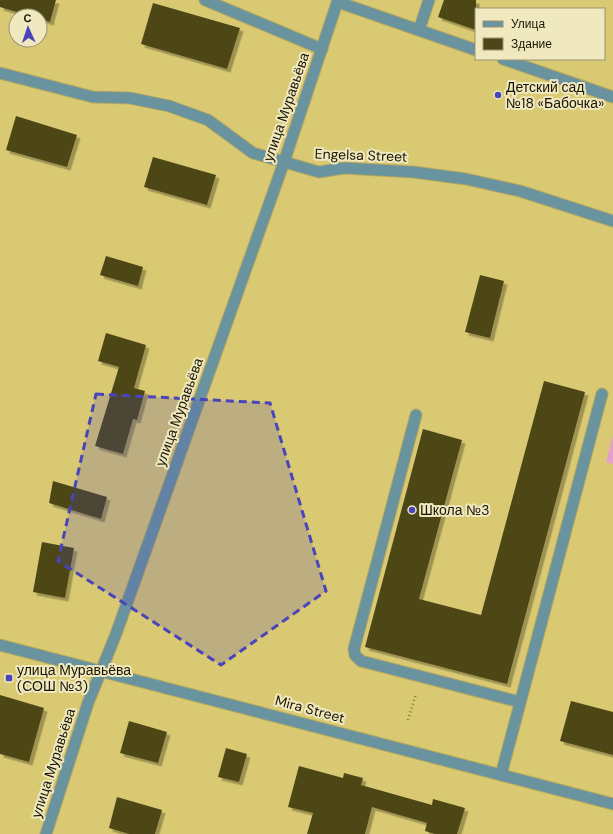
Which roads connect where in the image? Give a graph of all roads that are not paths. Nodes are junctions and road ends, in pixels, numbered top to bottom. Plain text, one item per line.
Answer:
1 (205, 0) edge
2 (429, 0) edge
3 (338, 1) edge
4 (419, 30) junction
5 (322, 49) junction
6 (475, 50) edge
7 (506, 60) edge
8 (0, 73) edge
9 (613, 97) edge
10 (284, 162) junction
11 (613, 221) edge
12 (602, 394) dead end
13 (416, 415) dead end
14 (0, 645) edge
15 (103, 670) junction
16 (520, 702) junction
17 (501, 775) junction
18 (613, 804) edge
19 (46, 834) edge

1 - 5 street
2 - 4 street
3 - 4 street
3 - 5 street, улица Муравьёва
4 - 6 street
5 - 10 street, улица Муравьёва
7 - 9 street
8 - 10 street, Engelsa Street
10 - 11 street, Engelsa Street
10 - 15 street, улица Муравьёва
12 - 16 street
13 - 16 street
14 - 15 street, Mira Street
15 - 17 street, Mira Street
15 - 19 street, улица Муравьёва
16 - 17 street
17 - 18 street, Mira Street

